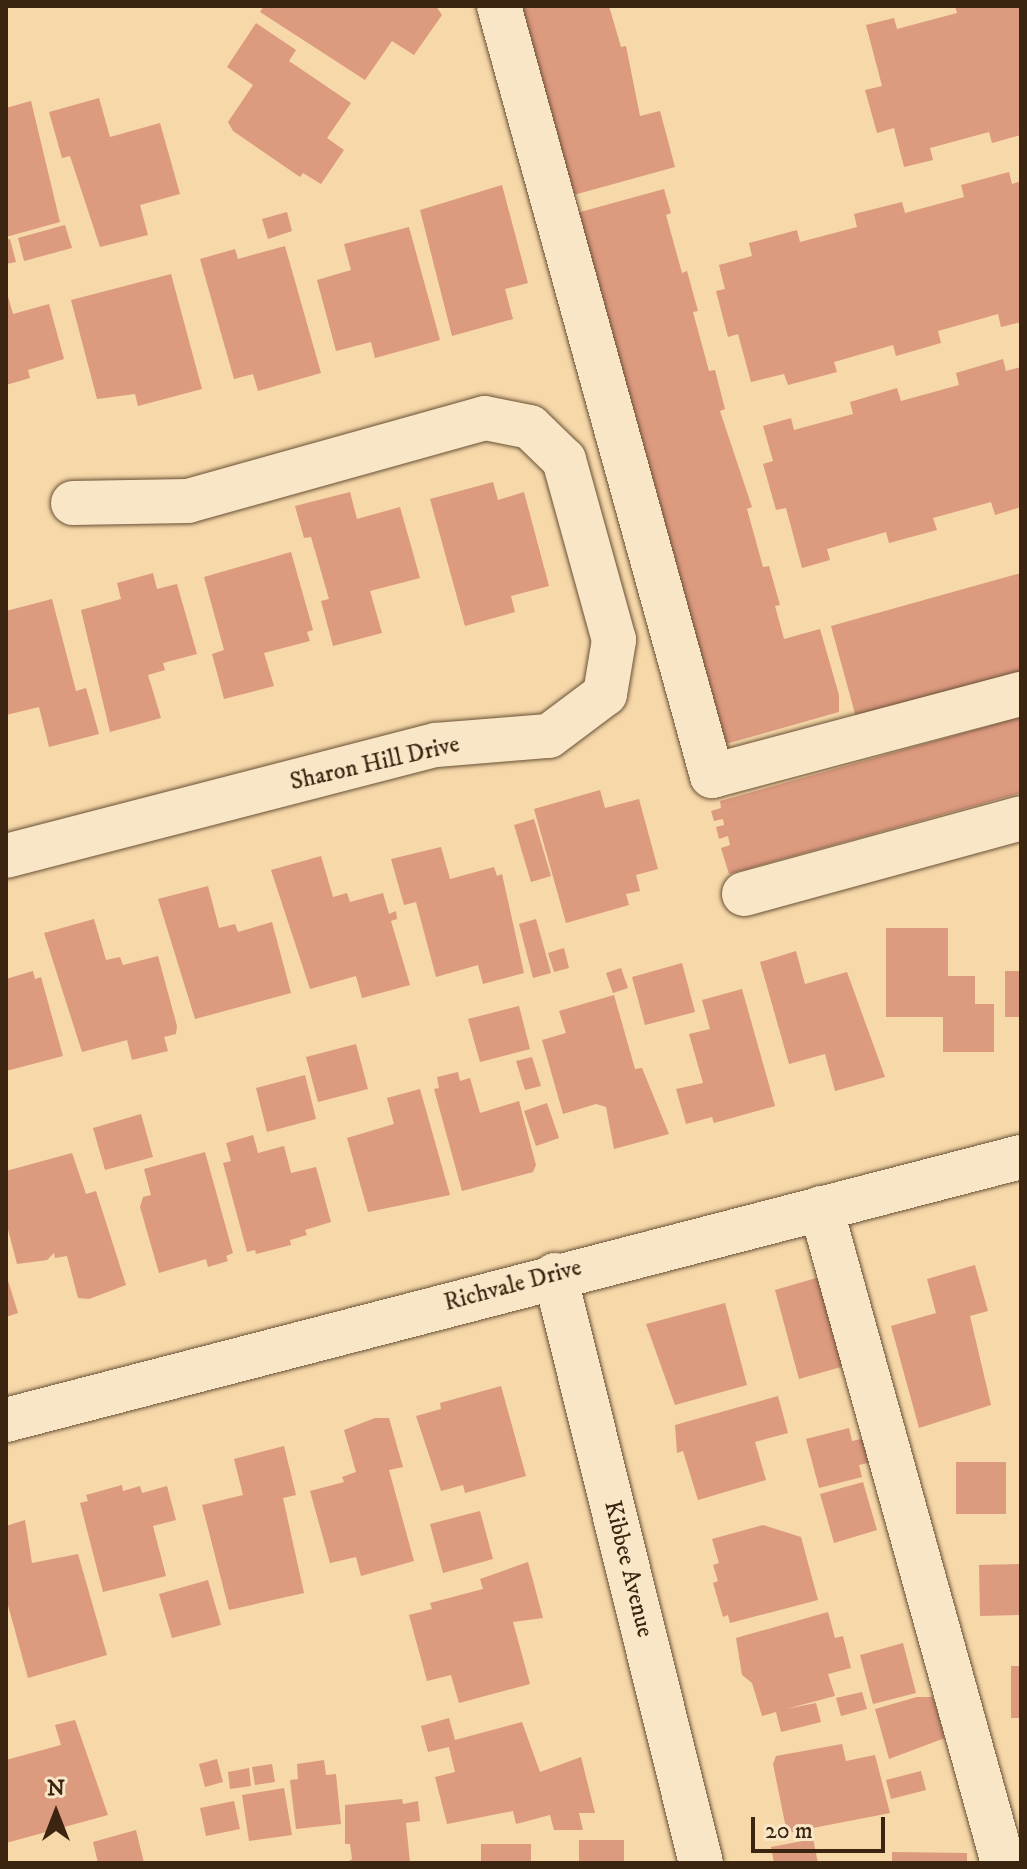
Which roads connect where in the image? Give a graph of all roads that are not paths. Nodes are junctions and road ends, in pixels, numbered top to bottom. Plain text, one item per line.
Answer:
1 (499, 6) edge
2 (73, 503) dead end
3 (1021, 694) edge
4 (1021, 818) edge
5 (6, 856) edge
6 (744, 894) dead end
7 (1021, 1157) edge
8 (821, 1208) junction
9 (555, 1275) junction
10 (6, 1420) edge
11 (701, 1863) edge
12 (1003, 1863) edge

1 - 3 street
2 - 5 street, Sharon Hill Drive
4 - 6 street
7 - 8 street, Richvale Drive
8 - 9 street, Richvale Drive
8 - 12 street
9 - 10 street, Richvale Drive
9 - 11 street, Kibbee Avenue

